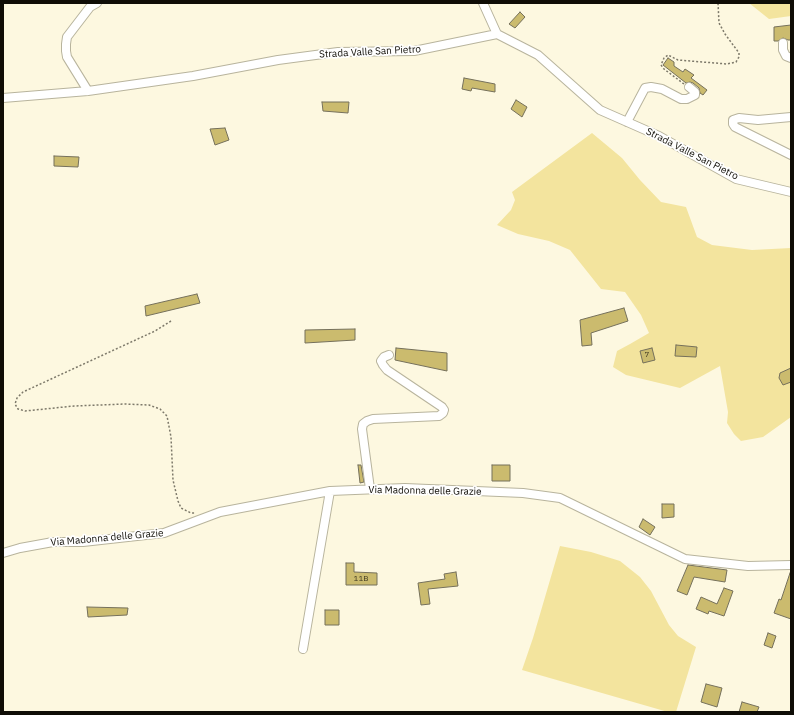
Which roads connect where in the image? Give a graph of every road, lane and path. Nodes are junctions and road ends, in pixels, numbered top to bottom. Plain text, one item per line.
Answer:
1 (97, 3) edge
2 (483, 3) edge
3 (718, 3) edge
4 (497, 34) junction
5 (783, 43) dead end
6 (791, 58) edge
7 (689, 87) joint
8 (88, 91) junction
9 (3, 98) edge
10 (791, 117) edge
11 (627, 122) junction
12 (791, 155) edge
13 (791, 192) edge
14 (172, 321) dead end
15 (389, 355) dead end
16 (370, 489) junction
17 (330, 491) junction
18 (207, 518) junction
19 (3, 553) edge
20 (791, 565) edge
21 (303, 649) dead end

1 - 8 street
2 - 4 street
3 - 7 path
4 - 8 street, Strada Valle San Pietro
4 - 11 street, Strada Valle San Pietro
5 - 6 street
7 - 11 street
8 - 9 street, Strada Valle San Pietro
10 - 12 street
11 - 13 street, Strada Valle San Pietro
14 - 18 path
15 - 16 street
16 - 17 street, Via Madonna delle Grazie
16 - 20 street, Via Madonna delle Grazie
17 - 18 street, Via Madonna delle Grazie
17 - 21 street
18 - 19 street, Via Madonna delle Grazie

